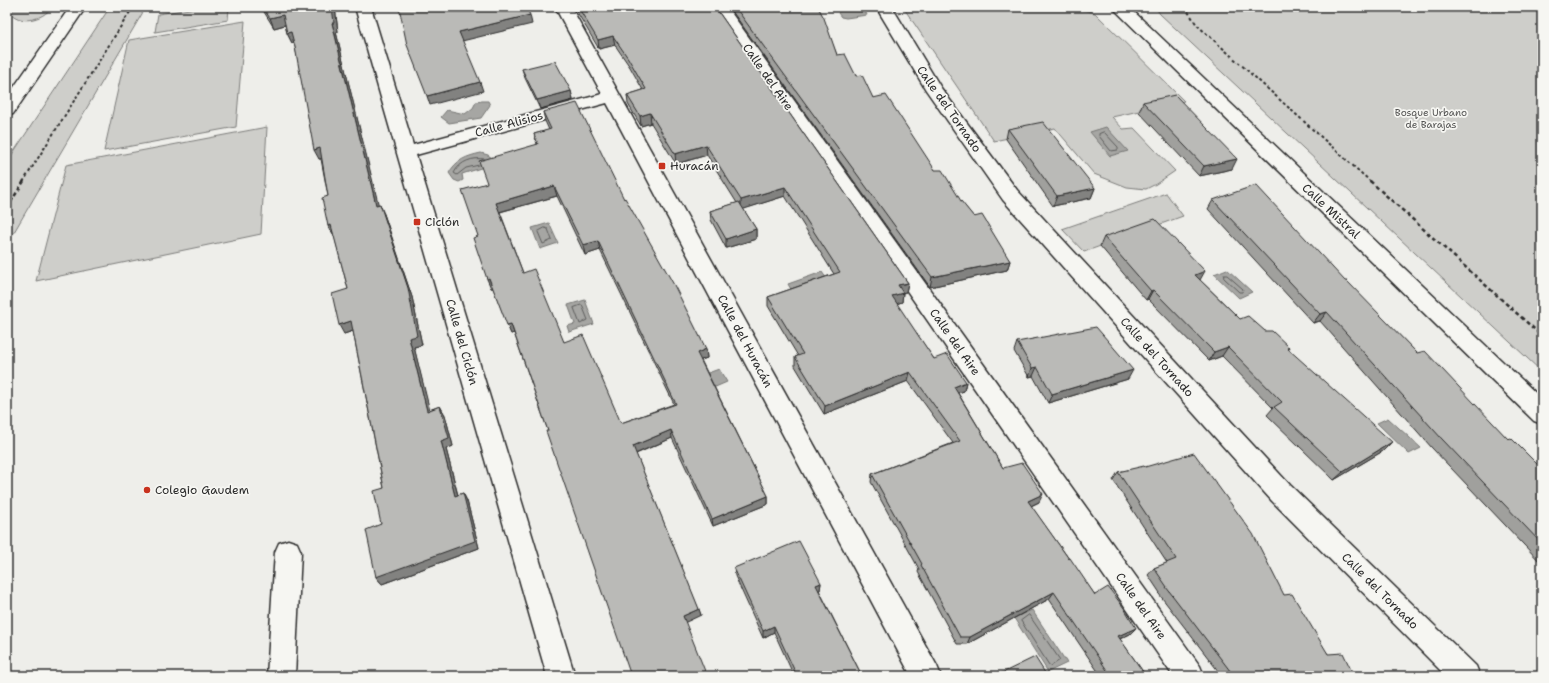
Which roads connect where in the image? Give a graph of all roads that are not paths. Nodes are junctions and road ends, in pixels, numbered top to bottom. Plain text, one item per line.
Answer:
1 (78, 7) edge
2 (363, 7) edge
3 (562, 7) edge
4 (719, 7) edge
5 (884, 7) edge
6 (1120, 7) edge
7 (611, 97) junction
8 (7, 110) edge
9 (407, 152) junction
10 (1542, 414) edge
11 (288, 552) dead end
12 (281, 676) edge
13 (560, 676) edge
14 (927, 676) edge
15 (1190, 676) edge
16 (1466, 676) edge

1 - 8 street
2 - 9 street, Calle del Ciclón
3 - 7 street, Calle del Huracán
4 - 15 street, Calle del Aire
5 - 16 street, Calle del Tornado
6 - 10 street, Calle Mistral
7 - 9 street, Calle Alisios
7 - 14 street, Calle del Huracán
9 - 13 street, Calle del Ciclón
11 - 12 street

